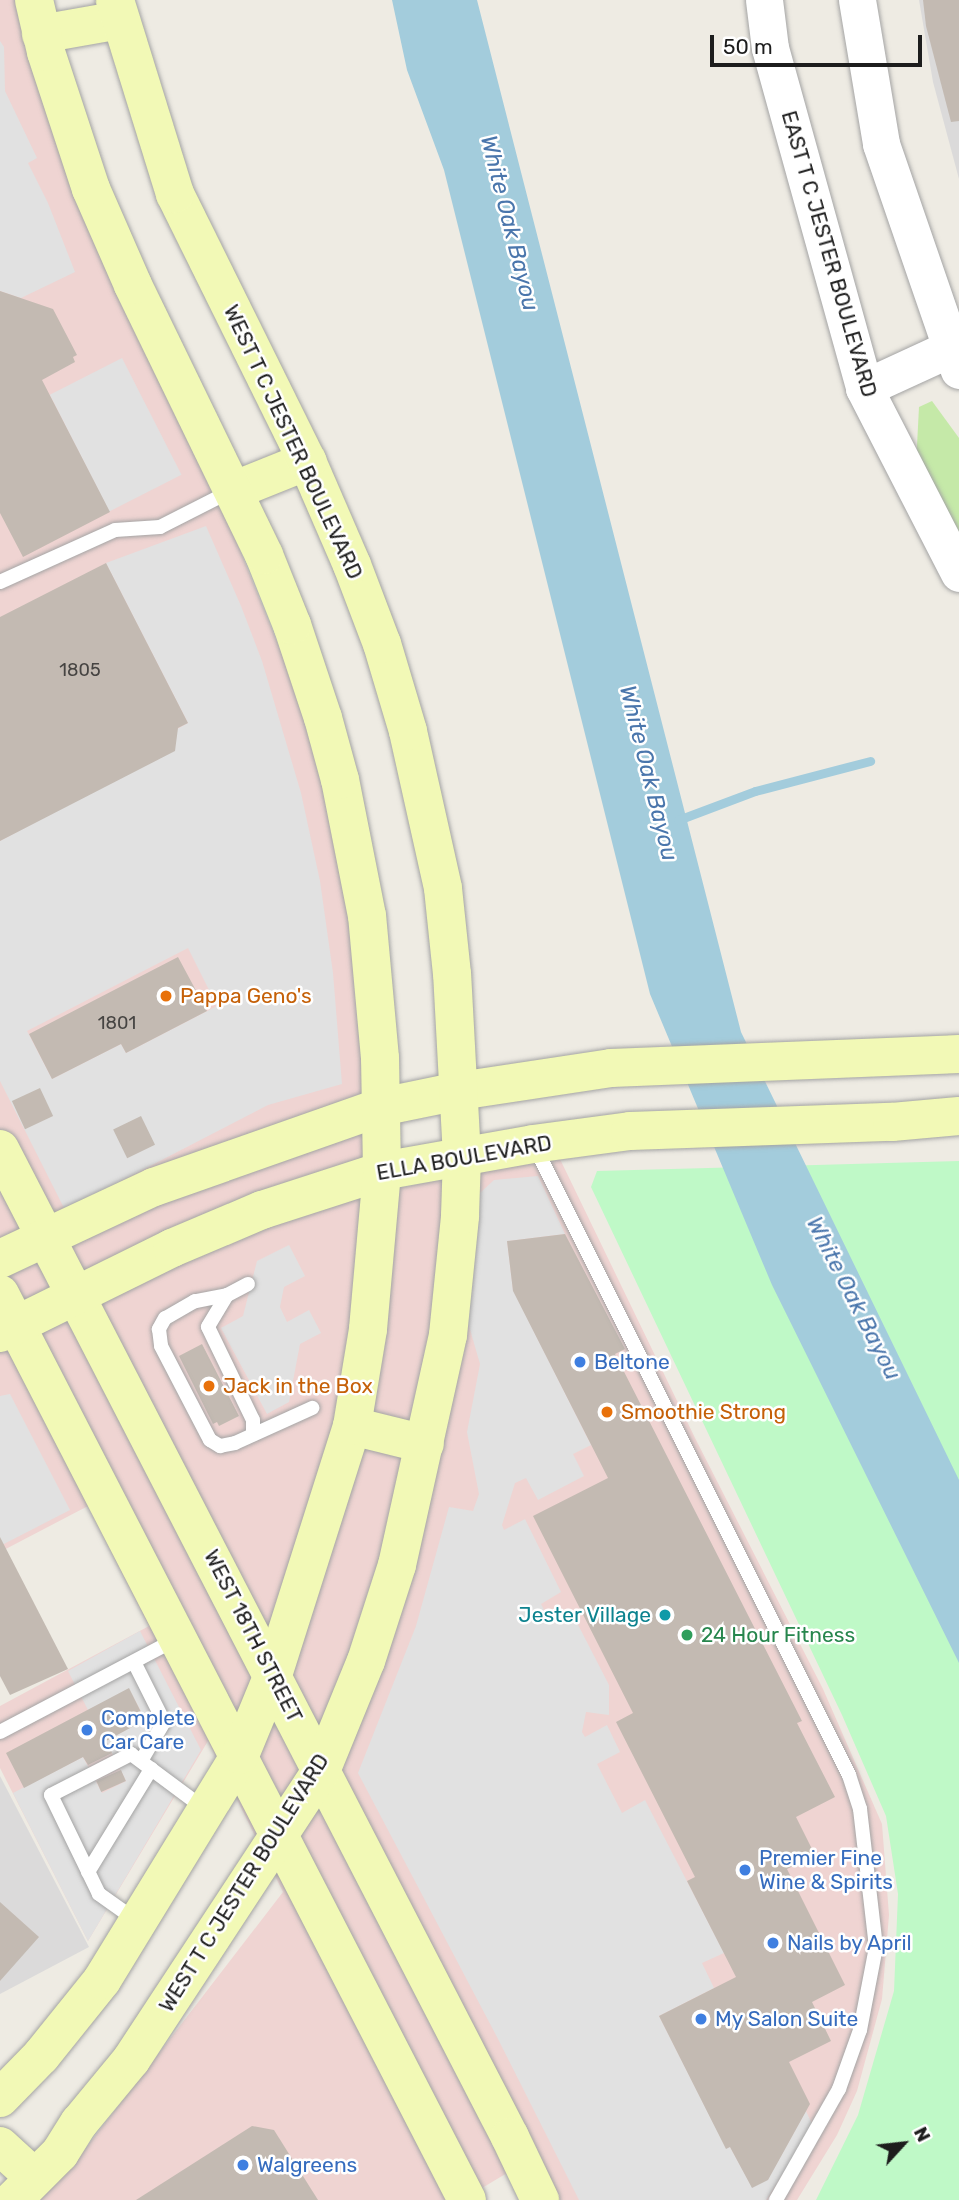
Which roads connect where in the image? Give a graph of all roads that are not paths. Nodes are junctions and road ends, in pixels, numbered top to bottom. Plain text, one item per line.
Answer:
1 (764, 0) edge
2 (857, 0) edge
3 (118, 10) edge
4 (38, 17) edge
5 (955, 359) edge
6 (863, 388) junction
7 (307, 461) junction
8 (235, 490) junction
9 (959, 573) edge
10 (0, 582) edge
11 (959, 1054) edge
12 (459, 1091) junction
13 (381, 1107) junction
14 (959, 1116) edge
15 (533, 1144) junction
16 (0, 1149) edge
17 (462, 1157) junction
18 (382, 1171) junction
19 (45, 1238) junction
20 (0, 1259) edge
21 (248, 1284) dead end
22 (227, 1295) junction
23 (74, 1297) junction
24 (5, 1318) edge
25 (312, 1408) dead end
26 (352, 1426) junction
27 (253, 1434) junction
28 (425, 1444) junction
29 (179, 1638) junction
30 (134, 1662) junction
31 (273, 1675) junction
32 (0, 1732) edge
33 (240, 1755) junction
34 (146, 1765) junction
35 (321, 1771) junction
36 (207, 1811) junction
37 (278, 1838) junction
38 (88, 1872) junction
39 (138, 1922) junction
40 (0, 2098) edge
41 (0, 2146) edge
42 (24, 2189) edge
43 (467, 2200) edge
44 (540, 2200) edge
45 (776, 2200) edge

1 - 6 street, EAST T C JESTER BOULEVARD
2 - 5 street
3 - 4 main road
3 - 7 main road, WEST T C JESTER BOULEVARD
4 - 8 main road
5 - 6 street
6 - 9 street, EAST T C JESTER BOULEVARD
7 - 8 main road
7 - 12 main road, WEST T C JESTER BOULEVARD
8 - 10 lane
8 - 13 main road
11 - 12 main road
12 - 13 main road
12 - 17 main road, WEST T C JESTER BOULEVARD
13 - 18 main road
13 - 19 main road
14 - 15 main road, ELLA BOULEVARD
15 - 17 main road, ELLA BOULEVARD
15 - 45 lane
16 - 19 main road, WEST 18TH STREET
17 - 18 main road, ELLA BOULEVARD
17 - 28 main road, WEST T C JESTER BOULEVARD
18 - 23 main road, ELLA BOULEVARD
18 - 26 main road
19 - 20 main road
19 - 23 main road, WEST 18TH STREET
21 - 22 lane
22 - 27 lane
22 - 27 lane
23 - 24 main road, ELLA BOULEVARD
23 - 31 main road, WEST 18TH STREET
24 - 29 main road
25 - 27 lane
26 - 28 main road
26 - 31 main road
28 - 35 main road, WEST T C JESTER BOULEVARD
29 - 30 lane
29 - 33 main road
30 - 32 lane
30 - 34 lane
31 - 33 main road
31 - 35 main road, WEST 18TH STREET
33 - 36 main road
33 - 37 main road
34 - 36 lane
34 - 38 lane
34 - 38 lane
35 - 37 main road, WEST T C JESTER BOULEVARD
35 - 44 main road, WEST 18TH STREET
36 - 39 main road
37 - 42 main road, WEST T C JESTER BOULEVARD
37 - 43 main road
38 - 39 lane
39 - 40 main road
41 - 42 main road

